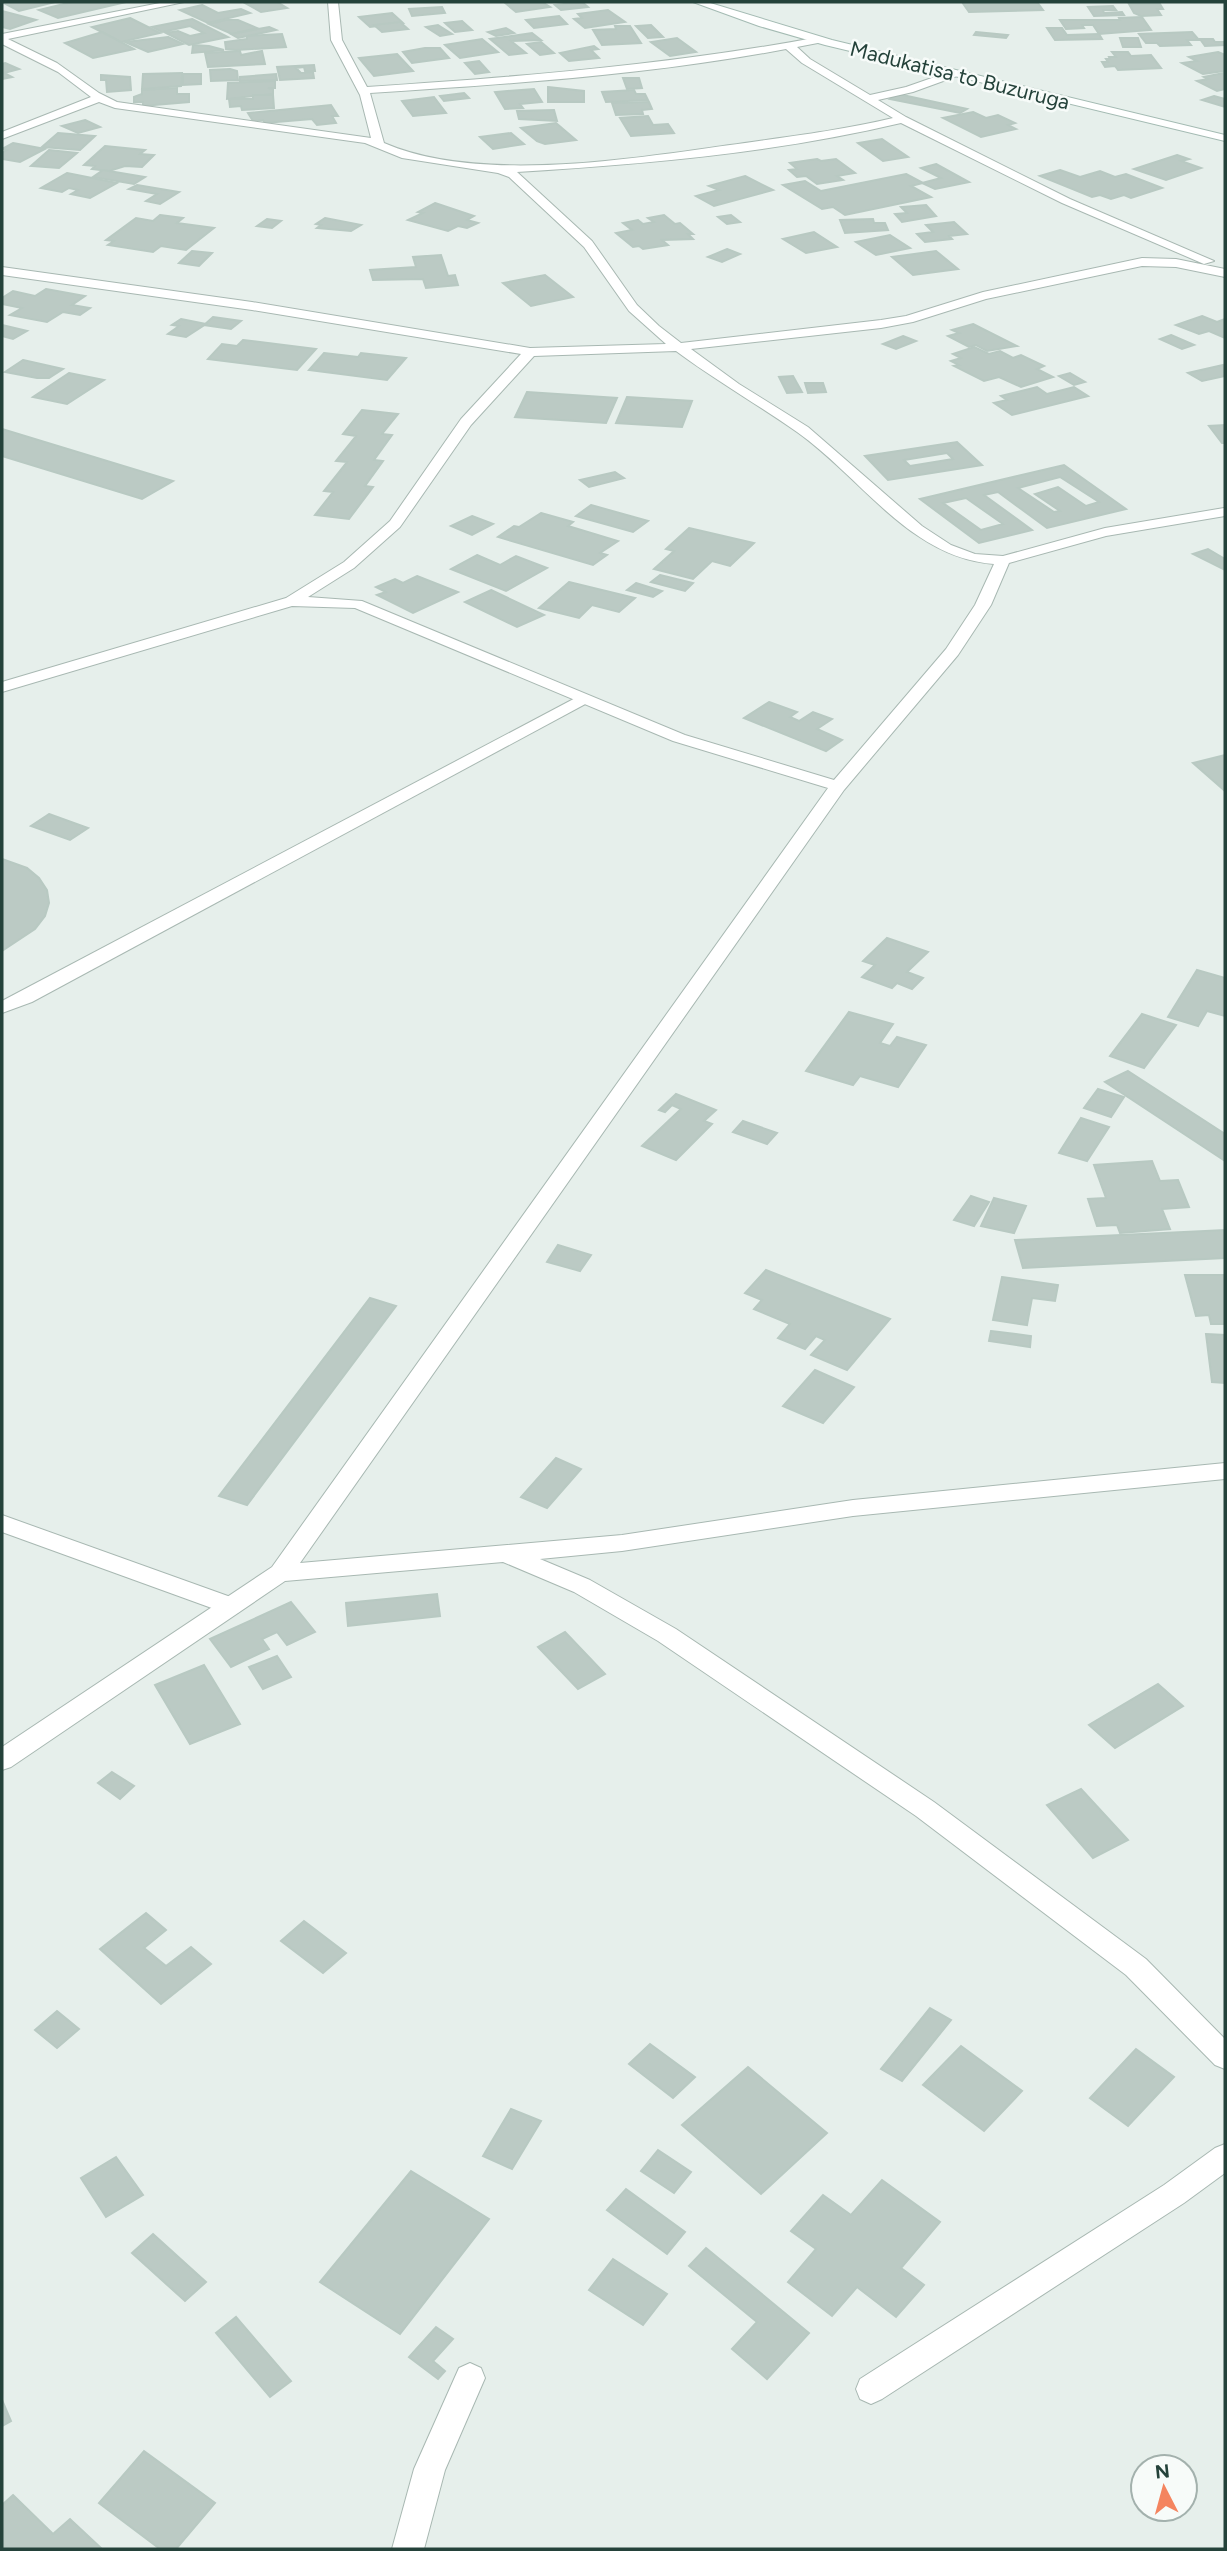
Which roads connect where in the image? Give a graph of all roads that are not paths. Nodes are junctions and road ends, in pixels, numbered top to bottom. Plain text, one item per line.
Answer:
1 (179, 2) edge
2 (333, 2) edge
3 (698, 2) edge
4 (2, 38) edge
5 (819, 40) junction
6 (790, 47) junction
7 (953, 74) junction
8 (365, 90) junction
9 (870, 98) junction
10 (97, 99) junction
11 (902, 119) junction
12 (2, 136) edge
13 (1225, 138) edge
14 (377, 143) junction
15 (501, 170) junction
16 (2, 271) edge
17 (1225, 271) edge
18 (678, 347) junction
19 (530, 352) junction
20 (1225, 512) edge
21 (1225, 529) edge
22 (1003, 560) junction
23 (337, 573) junction
24 (291, 601) junction
25 (349, 604) junction
26 (2, 687) edge
27 (583, 699) junction
28 (838, 786) junction
29 (2, 1007) edge
30 (1225, 1471) edge
31 (2, 1523) edge
32 (507, 1555) junction
33 (280, 1573) junction
34 (231, 1606) junction
35 (2, 1760) edge
36 (1225, 2057) edge
37 (1225, 2157) edge
38 (470, 2378) dead end
39 (871, 2389) dead end
40 (408, 2549) edge

1 - 4 street
2 - 8 street
3 - 5 street, Madukatisa to Buzuruga
4 - 10 street
5 - 6 street
5 - 7 street, Madukatisa to Buzuruga
6 - 8 street
6 - 9 street
7 - 9 street
7 - 13 street, Madukatisa to Buzuruga
8 - 14 street
9 - 11 street
10 - 12 street
10 - 14 street
11 - 15 street
11 - 17 street
14 - 15 street
15 - 18 street
16 - 19 street
17 - 18 street
18 - 19 street
18 - 22 street
19 - 23 street
20 - 21 street
20 - 22 street
22 - 28 street
23 - 24 street
23 - 25 street
24 - 25 street
24 - 26 street
25 - 27 street
27 - 28 street
27 - 29 street
28 - 33 street
30 - 32 street
31 - 34 street
32 - 33 street
32 - 36 street
33 - 34 street
34 - 35 street
37 - 39 street
38 - 40 street

